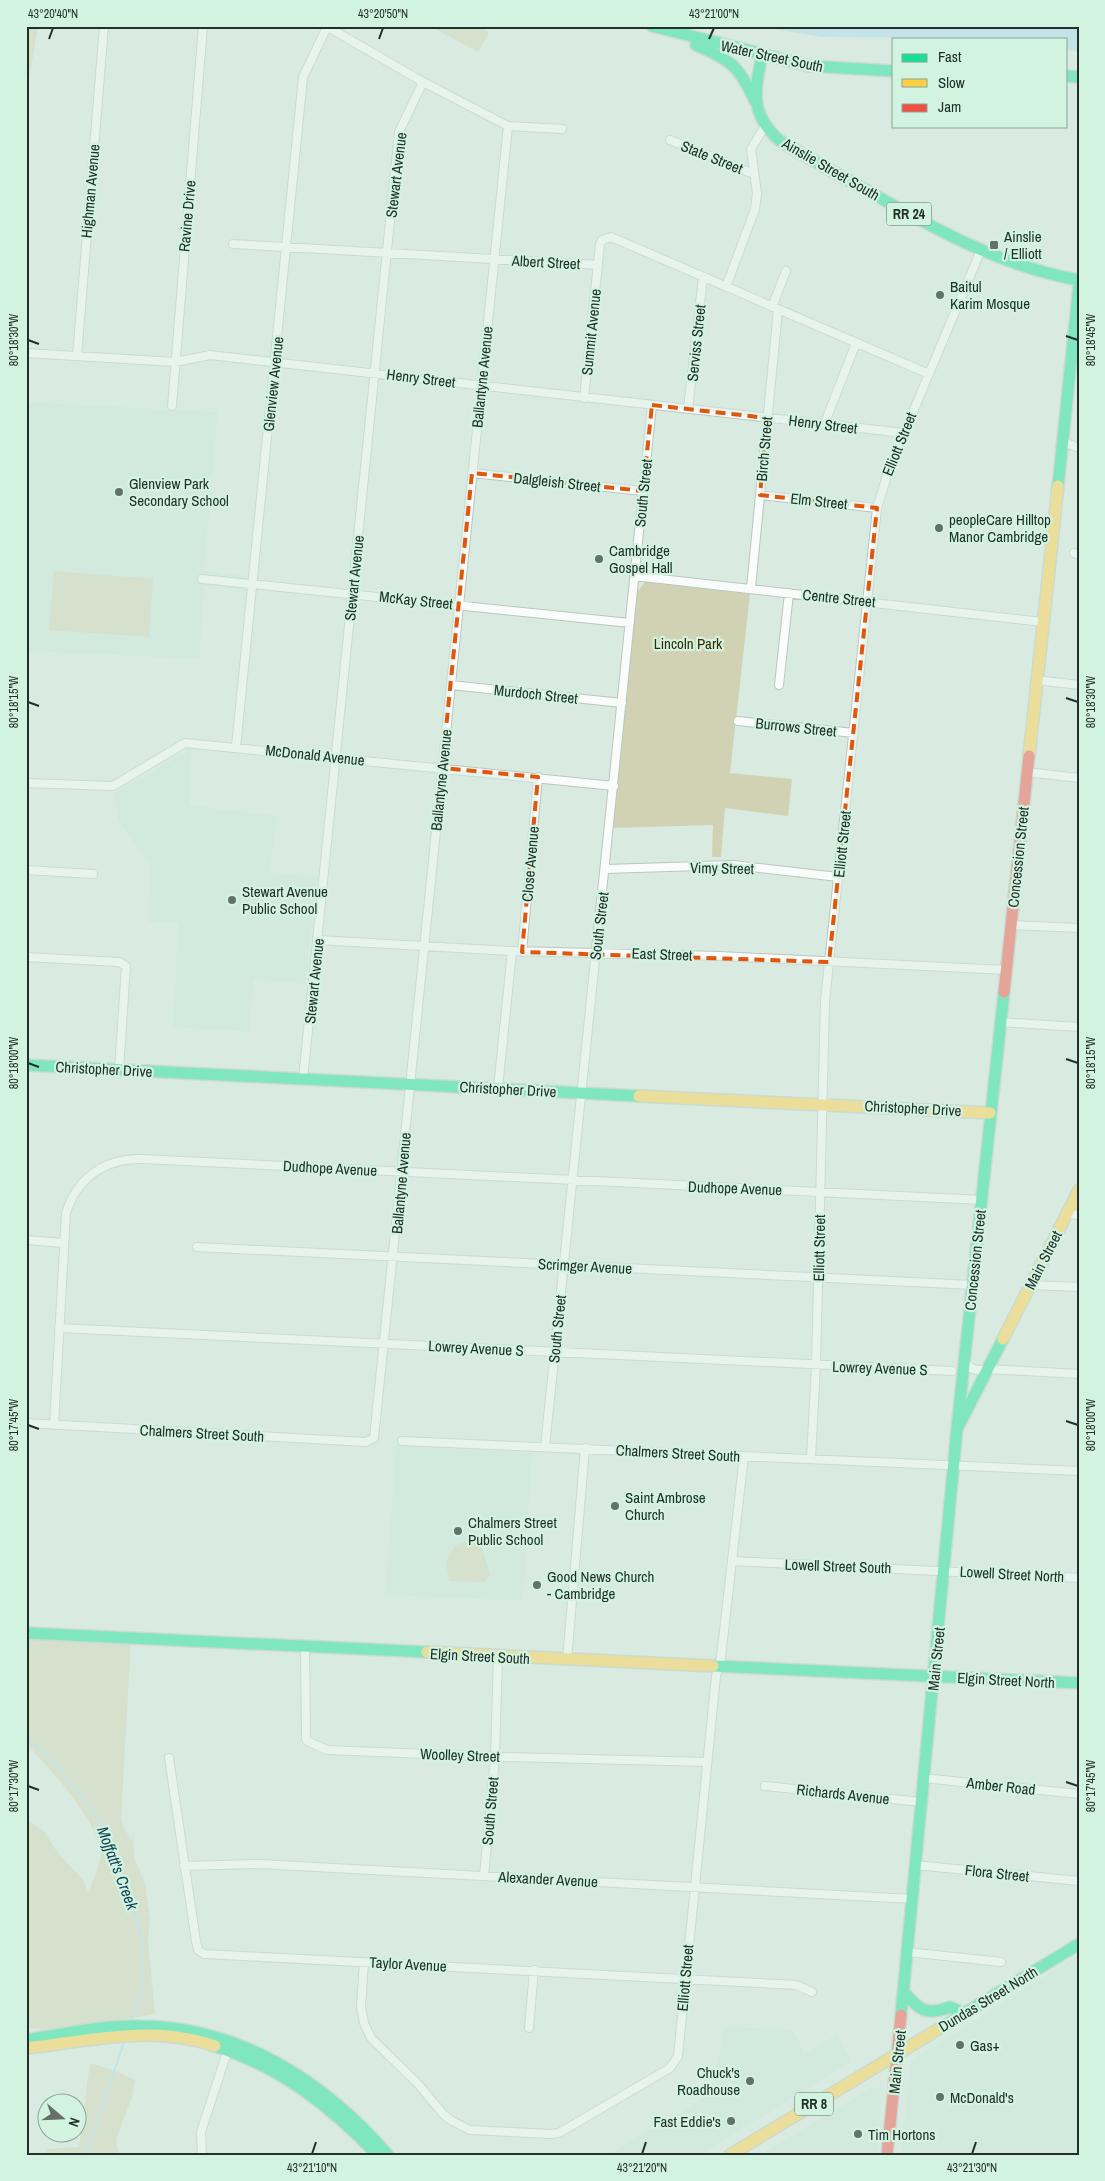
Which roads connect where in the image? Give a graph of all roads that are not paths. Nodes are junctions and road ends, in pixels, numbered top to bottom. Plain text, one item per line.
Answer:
1 (104, 26) edge
2 (203, 26) edge
3 (652, 26) edge
4 (327, 27) edge
5 (666, 31) junction
6 (762, 55) junction
7 (892, 72) edge
8 (423, 82) junction
9 (756, 103) junction
10 (508, 126) junction
11 (764, 126) junction
12 (562, 130) dead end
13 (670, 140) dead end
14 (754, 174) junction
15 (232, 244) dead end
16 (286, 247) junction
17 (981, 250) junction
18 (387, 253) junction
19 (494, 259) junction
20 (598, 265) junction
21 (786, 272) dead end
22 (703, 277) junction
23 (1079, 280) edge
24 (1079, 285) edge
25 (726, 287) junction
26 (775, 308) junction
27 (856, 343) junction
28 (26, 353) edge
29 (77, 356) junction
30 (175, 362) junction
31 (275, 362) junction
32 (375, 373) junction
33 (929, 374) junction
34 (481, 386) junction
35 (584, 398) junction
36 (652, 405) junction
37 (172, 406) dead end
38 (688, 409) junction
39 (767, 418) junction
40 (824, 424) junction
41 (904, 433) junction
42 (1061, 441) junction
43 (1079, 448) edge
44 (472, 473) junction
45 (643, 491) junction
46 (760, 495) junction
47 (877, 508) junction
48 (634, 576) junction
49 (202, 579) dead end
50 (253, 584) junction
51 (751, 588) junction
52 (789, 593) junction
53 (353, 594) junction
54 (867, 601) junction
55 (459, 605) junction
56 (1043, 622) junction
57 (630, 623) junction
58 (1036, 680) junction
59 (450, 685) junction
60 (779, 685) dead end
61 (1079, 685) edge
62 (622, 703) junction
63 (738, 721) dead end
64 (854, 733) junction
65 (236, 747) junction
66 (336, 757) junction
67 (442, 768) junction
68 (1026, 772) junction
69 (538, 777) junction
70 (1079, 778) edge
71 (26, 783) edge
72 (614, 786) junction
73 (605, 869) junction
74 (26, 870) edge
75 (93, 874) dead end
76 (838, 877) junction
77 (1011, 925) junction
78 (1079, 928) edge
79 (318, 940) junction
80 (424, 946) junction
81 (512, 951) junction
82 (522, 952) junction
83 (596, 953) junction
84 (26, 957) edge
85 (829, 962) junction
86 (1006, 970) junction
87 (1000, 1022) junction
88 (1079, 1027) edge
89 (26, 1065) edge
90 (118, 1070) junction
91 (304, 1078) junction
92 (410, 1084) junction
93 (498, 1088) junction
94 (581, 1092) junction
95 (822, 1104) junction
96 (990, 1113) junction
97 (401, 1172) junction
98 (572, 1180) junction
99 (1079, 1190) edge
100 (820, 1191) junction
101 (982, 1200) junction
102 (1067, 1214) junction
103 (1079, 1215) edge
104 (26, 1240) edge
105 (63, 1243) junction
106 (197, 1247) dead end
107 (394, 1258) junction
108 (563, 1265) junction
109 (818, 1278) junction
110 (973, 1285) junction
111 (1031, 1285) junction
112 (1079, 1287) edge
113 (59, 1328) junction
114 (384, 1344) junction
115 (554, 1352) junction
116 (965, 1360) junction
117 (816, 1365) junction
118 (988, 1369) junction
119 (952, 1371) dead end
120 (1079, 1374) edge
121 (26, 1423) edge
122 (54, 1425) junction
123 (957, 1430) junction
124 (375, 1434) joint
125 (402, 1441) dead end
126 (546, 1447) junction
127 (586, 1448) junction
128 (744, 1456) junction
129 (812, 1458) junction
130 (954, 1465) junction
131 (1079, 1470) edge
132 (732, 1561) junction
133 (945, 1571) junction
134 (1079, 1578) edge
135 (26, 1633) edge
136 (305, 1648) junction
137 (498, 1656) junction
138 (567, 1660) junction
139 (719, 1666) junction
140 (934, 1676) junction
141 (1079, 1683) edge
142 (495, 1757) junction
143 (168, 1758) dead end
144 (707, 1762) junction
145 (923, 1778) junction
146 (765, 1786) dead end
147 (1079, 1794) edge
148 (921, 1802) junction
149 (915, 1865) junction
150 (184, 1866) junction
151 (484, 1876) junction
152 (1079, 1881) edge
153 (694, 1887) junction
154 (912, 1899) junction
155 (1079, 1944) edge
156 (907, 1952) junction
157 (364, 1962) junction
158 (1001, 1962) dead end
159 (534, 1970) junction
160 (686, 1978) junction
161 (812, 1992) dead end
162 (904, 1992) junction
163 (963, 2013) junction
164 (529, 2028) dead end
165 (118, 2031) junction
166 (26, 2040) edge
167 (229, 2046) junction
168 (26, 2048) edge
169 (897, 2053) junction
170 (202, 2155) edge
171 (377, 2155) edge
172 (388, 2155) edge
173 (730, 2155) edge
174 (888, 2155) edge

1 - 29 street, Highman Avenue
2 - 30 street, Ravine Drive
3 - 5 main road, Water Street South
4 - 8 street
4 - 16 street, Glenview Avenue
5 - 6 main road, Water Street South
5 - 9 main road
6 - 7 main road, Water Street South
6 - 9 main road
8 - 10 street
8 - 18 street, Stewart Avenue
9 - 11 main road
10 - 12 street
10 - 19 street, Ballantyne Avenue
11 - 14 street
11 - 17 main road, Ainslie Street South / RR 24
13 - 14 street, State Street
14 - 25 street
15 - 16 street, Albert Street
16 - 18 street, Albert Street
16 - 31 street, Glenview Avenue
17 - 23 main road, Ainslie Street South / RR 24
17 - 33 street, Elliott Street
18 - 19 street, Albert Street
18 - 32 street, Stewart Avenue
19 - 20 street, Albert Street
19 - 34 street, Ballantyne Avenue
20 - 22 street, Albert Street
20 - 35 street, Summit Avenue
21 - 26 street, Birch Street
22 - 25 street, Albert Street
22 - 38 street, Serviss Street
24 - 42 main road, Concession Street
25 - 26 street, Albert Street
26 - 27 street, Albert Street
26 - 39 street, Birch Street
27 - 33 street, Albert Street
27 - 40 street
28 - 29 street, Henry Street
29 - 30 street, Henry Street
30 - 31 street, Henry Street
30 - 37 street, Ravine Drive
31 - 32 street, Henry Street
31 - 50 street, Glenview Avenue
32 - 34 street, Henry Street
32 - 53 street, Stewart Avenue
33 - 41 street, Elliott Street
34 - 35 street, Henry Street
34 - 44 street, Ballantyne Avenue
35 - 36 street, Henry Street
36 - 38 street, Henry Street
36 - 45 street, South Street
38 - 39 street, Henry Street
39 - 40 street, Henry Street
39 - 46 street, Birch Street
40 - 41 street, Henry Street
41 - 47 street, Elliott Street
42 - 43 street
42 - 56 main road, Concession Street
44 - 45 street, Dalgleish Street
44 - 55 street, Ballantyne Avenue
45 - 48 street, South Street
46 - 47 street, Elm Street
46 - 51 street, Birch Street
47 - 54 street, Elliott Street
48 - 51 street, Centre Street
48 - 57 street, South Street
49 - 50 street, McKay Street
50 - 53 street, McKay Street
50 - 65 street, Glenview Avenue
51 - 52 street, Centre Street
52 - 54 street, Centre Street
52 - 60 street
53 - 55 street, McKay Street
53 - 66 street, Stewart Avenue
54 - 56 street, Centre Street
54 - 64 street, Elliott Street
55 - 57 street, McKay Street
55 - 59 street, Ballantyne Avenue
56 - 58 main road, Concession Street
57 - 62 street, South Street
58 - 61 street
58 - 68 main road, Concession Street
59 - 62 street, Murdoch Street
59 - 67 street, Ballantyne Avenue
62 - 72 street, South Street
63 - 64 street, Burrows Street
64 - 76 street, Elliott Street
65 - 66 street, McDonald Avenue
65 - 71 street, McDonald Avenue
66 - 67 street, McDonald Avenue
66 - 79 street, Stewart Avenue
67 - 69 street, McDonald Avenue
67 - 80 street, Ballantyne Avenue
68 - 70 street
68 - 77 main road, Concession Street
69 - 72 street, McDonald Avenue
69 - 82 street, Close Avenue
72 - 73 street, South Street
73 - 76 street, Vimy Street
73 - 83 street, South Street
74 - 75 street
76 - 85 street, Elliott Street
77 - 78 street
77 - 86 main road, Concession Street
79 - 80 street, East Street
79 - 91 street, Stewart Avenue
80 - 81 street, East Street
80 - 92 street, Ballantyne Avenue
81 - 82 street, East Street
81 - 93 street
82 - 83 street, East Street
83 - 85 street, East Street
83 - 94 street, South Street
84 - 90 street
85 - 86 street, East Street
85 - 95 street, Elliott Street
86 - 87 main road, Concession Street
87 - 88 street
87 - 96 main road, Concession Street
89 - 90 main road, Christopher Drive
90 - 91 main road, Christopher Drive
91 - 92 main road, Christopher Drive
92 - 93 main road, Christopher Drive
92 - 97 street, Ballantyne Avenue
93 - 94 main road, Christopher Drive
94 - 95 main road, Christopher Drive
94 - 98 street, South Street
95 - 96 main road, Christopher Drive
95 - 100 street, Elliott Street
96 - 101 main road, Concession Street
97 - 98 street, Dudhope Avenue
97 - 105 street, Dudhope Avenue
97 - 107 street, Ballantyne Avenue
98 - 100 street, Dudhope Avenue
98 - 108 street, South Street
99 - 102 main road, Main Street
100 - 101 street, Dudhope Avenue
100 - 109 street, Elliott Street
101 - 110 main road, Concession Street
102 - 103 street
102 - 111 main road, Main Street
104 - 105 street
105 - 113 street, Dudhope Avenue
106 - 107 street, Scrimger Avenue
107 - 108 street, Scrimger Avenue
107 - 114 street, Ballantyne Avenue
108 - 109 street, Scrimger Avenue
108 - 115 street, South Street
109 - 110 street, Scrimger Avenue
109 - 117 street, Elliott Street
110 - 116 main road, Concession Street
111 - 112 street
111 - 118 main road, Main Street
113 - 114 street, Lowrey Avenue S
113 - 122 street, Dudhope Avenue
114 - 115 street, Lowrey Avenue S
114 - 124 street, Ballantyne Avenue
115 - 117 street, Lowrey Avenue S
115 - 126 street, South Street
116 - 118 street
116 - 123 main road, Concession Street
117 - 119 street, Lowrey Avenue S
117 - 129 street, Elliott Street
118 - 120 street
118 - 123 main road, Main Street
121 - 122 street, Chalmers Street South
122 - 124 street, Chalmers Street South
123 - 130 main road, Main Street
125 - 126 street, Chalmers Street South
126 - 127 street, Chalmers Street South
127 - 128 street, Chalmers Street South
127 - 138 street
128 - 129 street, Chalmers Street South
128 - 132 street, Elliott Street
129 - 130 street, Chalmers Street South
130 - 131 street, Chalmers Street South
130 - 133 main road, Main Street
132 - 133 street, Lowell Street South
132 - 139 street, Elliott Street
133 - 134 street, Lowell Street North
133 - 140 main road, Main Street
135 - 136 main road, Elgin Street South
136 - 137 main road, Elgin Street South
136 - 142 street, Woolley Street
137 - 138 main road, Elgin Street South
137 - 142 street, South Street
138 - 139 main road, Elgin Street South
139 - 140 main road, Elgin Street South
139 - 144 street, Elliott Street
140 - 141 main road, Elgin Street North
140 - 145 main road, Main Street
142 - 144 street, Woolley Street
142 - 151 street, South Street
143 - 150 street, Taylor Avenue
144 - 153 street, Elliott Street
145 - 147 street, Amber Road
145 - 148 main road, Main Street
146 - 148 street, Richards Avenue
148 - 149 main road, Main Street
149 - 152 street, Flora Street
149 - 154 main road, Main Street
150 - 151 street, Alexander Avenue
150 - 157 street, Taylor Avenue
151 - 153 street, Alexander Avenue
153 - 154 street, Alexander Avenue
153 - 160 street, Elliott Street
154 - 156 main road, Main Street
155 - 163 main road, Dundas Street North / RR 8
156 - 158 street
156 - 162 main road, Main Street
157 - 159 street, Taylor Avenue
157 - 160 street, Elliott Street
159 - 160 street, Taylor Avenue
159 - 164 street
160 - 161 street, Taylor Avenue
162 - 163 main road
162 - 169 main road, Main Street
163 - 169 main road, Dundas Street North / RR 8
165 - 166 main road
165 - 167 main road
165 - 168 main road
167 - 170 street
167 - 171 main road
167 - 172 main road
169 - 173 main road, RR 8
169 - 174 main road, Main Street

